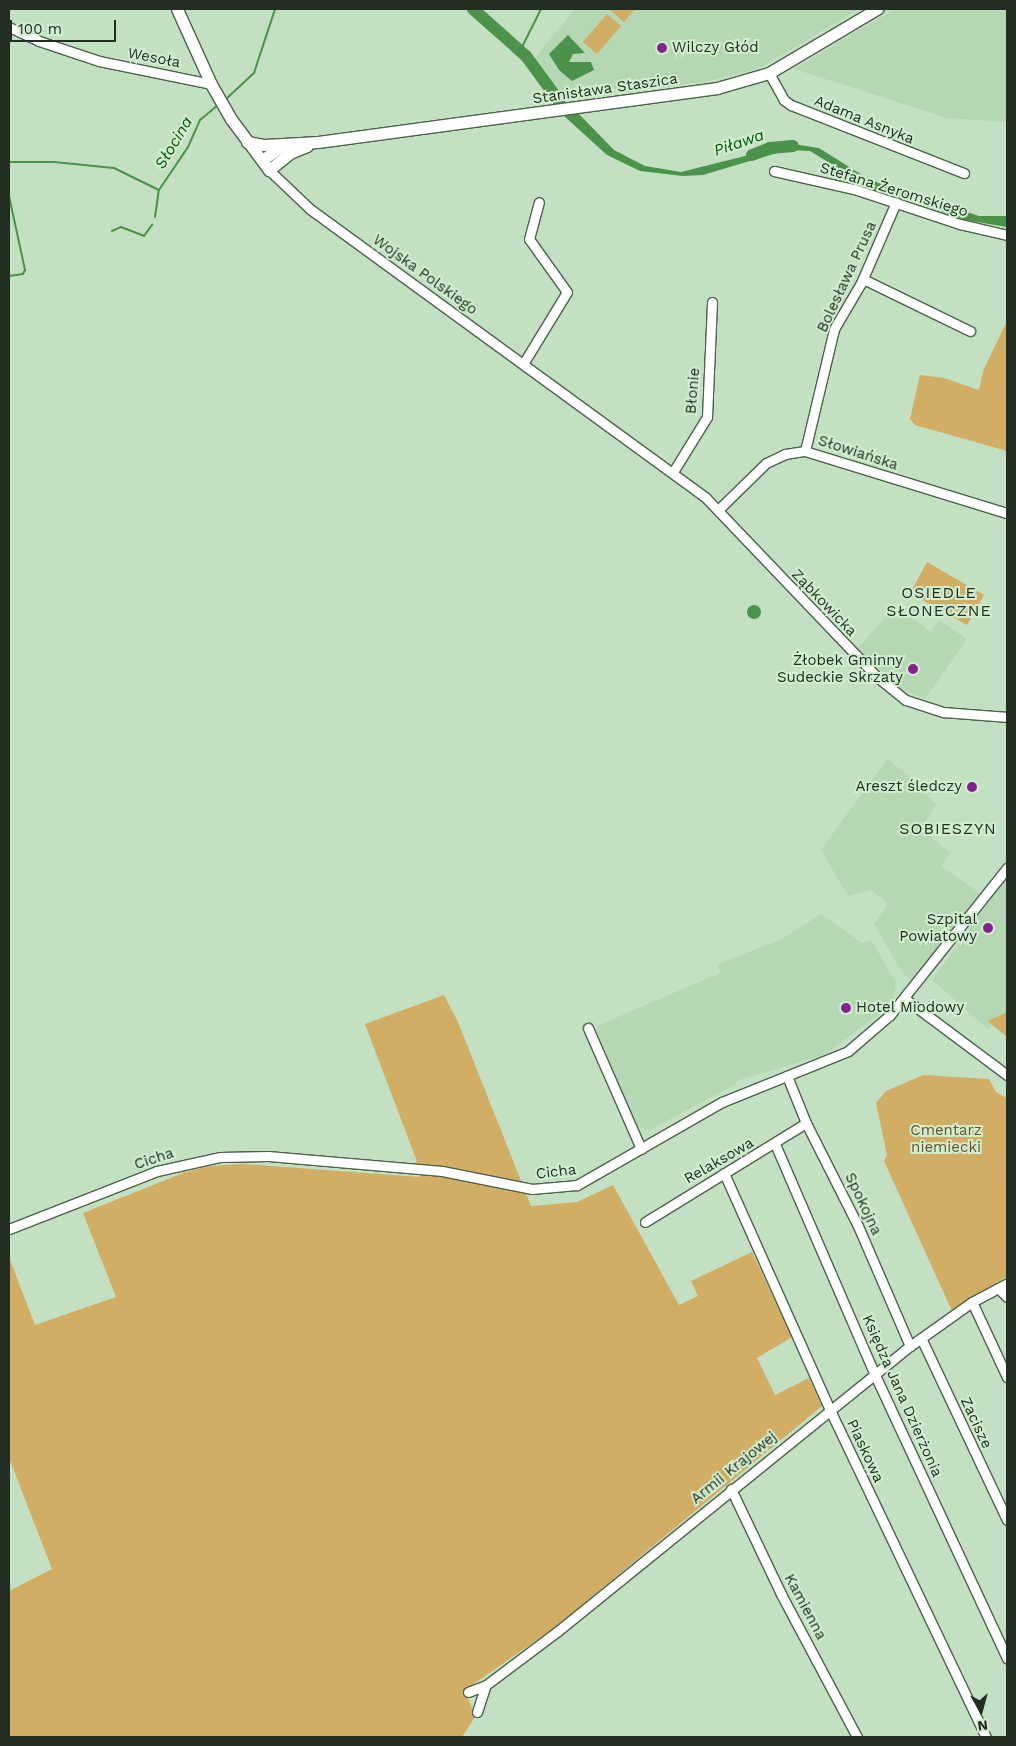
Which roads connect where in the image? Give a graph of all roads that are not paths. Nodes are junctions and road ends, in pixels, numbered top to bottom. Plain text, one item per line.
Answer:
1 (177, 9) edge
2 (878, 9) edge
3 (9, 27) edge
4 (769, 73) junction
5 (211, 84) junction
6 (247, 142) junction
7 (318, 142) junction
8 (285, 144) junction
9 (266, 165) junction
10 (774, 171) dead end
11 (964, 173) dead end
12 (539, 202) dead end
13 (896, 202) junction
14 (1007, 235) edge
15 (863, 279) junction
16 (712, 302) dead end
17 (970, 331) dead end
18 (524, 364) junction
19 (805, 451) junction
20 (673, 472) junction
21 (718, 510) junction
22 (1007, 513) edge
23 (1007, 717) edge
24 (1007, 868) edge
25 (904, 998) junction
26 (588, 1028) dead end
27 (1007, 1075) edge
28 (787, 1076) junction
29 (806, 1123) junction
30 (775, 1144) junction
31 (641, 1149) junction
32 (724, 1173) junction
33 (645, 1222) dead end
34 (9, 1229) edge
35 (1007, 1283) edge
36 (998, 1288) junction
37 (1007, 1296) edge
38 (972, 1302) junction
39 (921, 1338) junction
40 (910, 1346) junction
41 (874, 1373) junction
42 (1007, 1377) edge
43 (829, 1408) junction
44 (731, 1489) junction
45 (1007, 1520) edge
46 (1007, 1658) edge
47 (486, 1685) junction
48 (468, 1692) dead end
49 (477, 1712) dead end
50 (857, 1737) edge
51 (986, 1737) edge

1 - 5 main road, Wojska Polskiego
2 - 4 main road, Stanisława Staszica
3 - 5 street, Wesoła
4 - 7 main road, Stanisława Staszica
4 - 11 street, Adama Asnyka
5 - 6 main road, Wojska Polskiego
6 - 8 main road
6 - 9 main road, Wojska Polskiego
7 - 8 main road
7 - 9 main road
8 - 9 main road
9 - 18 street, Wojska Polskiego
10 - 13 street, Stefana Żeromskiego
12 - 18 street
13 - 14 street, Stefana Żeromskiego
13 - 15 street, Bolesława Prusa
15 - 17 street
15 - 19 street, Bolesława Prusa
16 - 20 street, Błonie
18 - 20 street, Wojska Polskiego
19 - 21 street, Słowiańska
19 - 22 street, Słowiańska
20 - 21 street, Wojska Polskiego
21 - 23 street, Ząbkowicka
24 - 25 street, Cicha
25 - 27 street
25 - 28 street, Cicha
26 - 31 street
28 - 29 street, Spokojna
28 - 31 street, Cicha
29 - 30 street, Relaksowa
29 - 40 street, Spokojna
30 - 32 street, Relaksowa
30 - 41 street, Księdza Jana Dzierżonia
31 - 34 street, Cicha
32 - 33 street, Relaksowa
32 - 43 street, Piaskowa
35 - 36 street, Armii Krajowej
36 - 37 street
36 - 38 street, Armii Krajowej
38 - 39 street, Armii Krajowej
38 - 42 street
39 - 40 street, Armii Krajowej
39 - 45 street, Zacisze
40 - 41 street, Armii Krajowej
41 - 43 street, Armii Krajowej
41 - 46 street, Księdza Jana Dzierżonia
43 - 44 street, Armii Krajowej
43 - 51 street, Piaskowa
44 - 47 street, Armii Krajowej
44 - 50 street, Kamienna
47 - 48 street, Armii Krajowej
47 - 49 street

